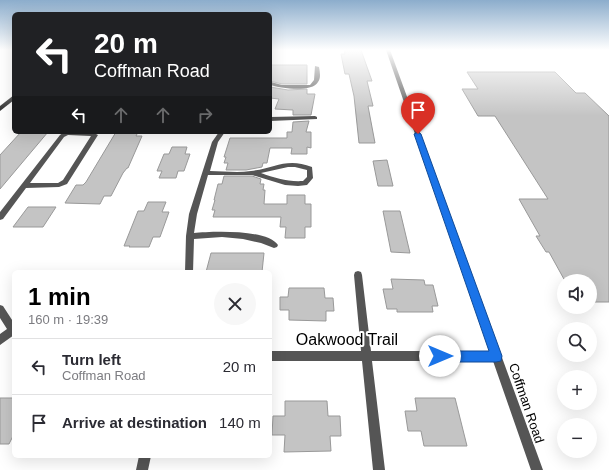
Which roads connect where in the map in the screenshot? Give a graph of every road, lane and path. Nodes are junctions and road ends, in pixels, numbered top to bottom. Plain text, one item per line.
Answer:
1 (317, 72) edge
2 (396, 72) edge
3 (272, 84) edge
4 (12, 99) edge
5 (0, 109) edge
6 (314, 118) dead end
7 (272, 119) edge
8 (221, 134) edge
9 (205, 173) junction
10 (253, 173) junction
11 (24, 186) junction
12 (0, 217) edge
13 (190, 236) junction
14 (274, 245) dead end
15 (189, 270) edge
16 (358, 275) dead end
17 (0, 309) edge
18 (12, 327) edge
19 (12, 331) edge
20 (0, 340) edge
21 (272, 356) edge
22 (496, 356) junction
23 (366, 357) junction
24 (145, 458) edge
25 (142, 470) edge
26 (379, 470) edge
27 (536, 470) edge

1 - 3 street
2 - 22 street, Coffman Road
4 - 5 main road
6 - 7 street
8 - 9 street
9 - 10 street
9 - 13 street
10 - 10 street
11 - 11 street
11 - 12 street
13 - 14 street
13 - 15 street
16 - 23 street
17 - 18 street
19 - 20 street
21 - 23 street, Oakwood Trail
22 - 23 street, Oakwood Trail
22 - 27 street, Coffman Road
23 - 26 street
24 - 25 street

